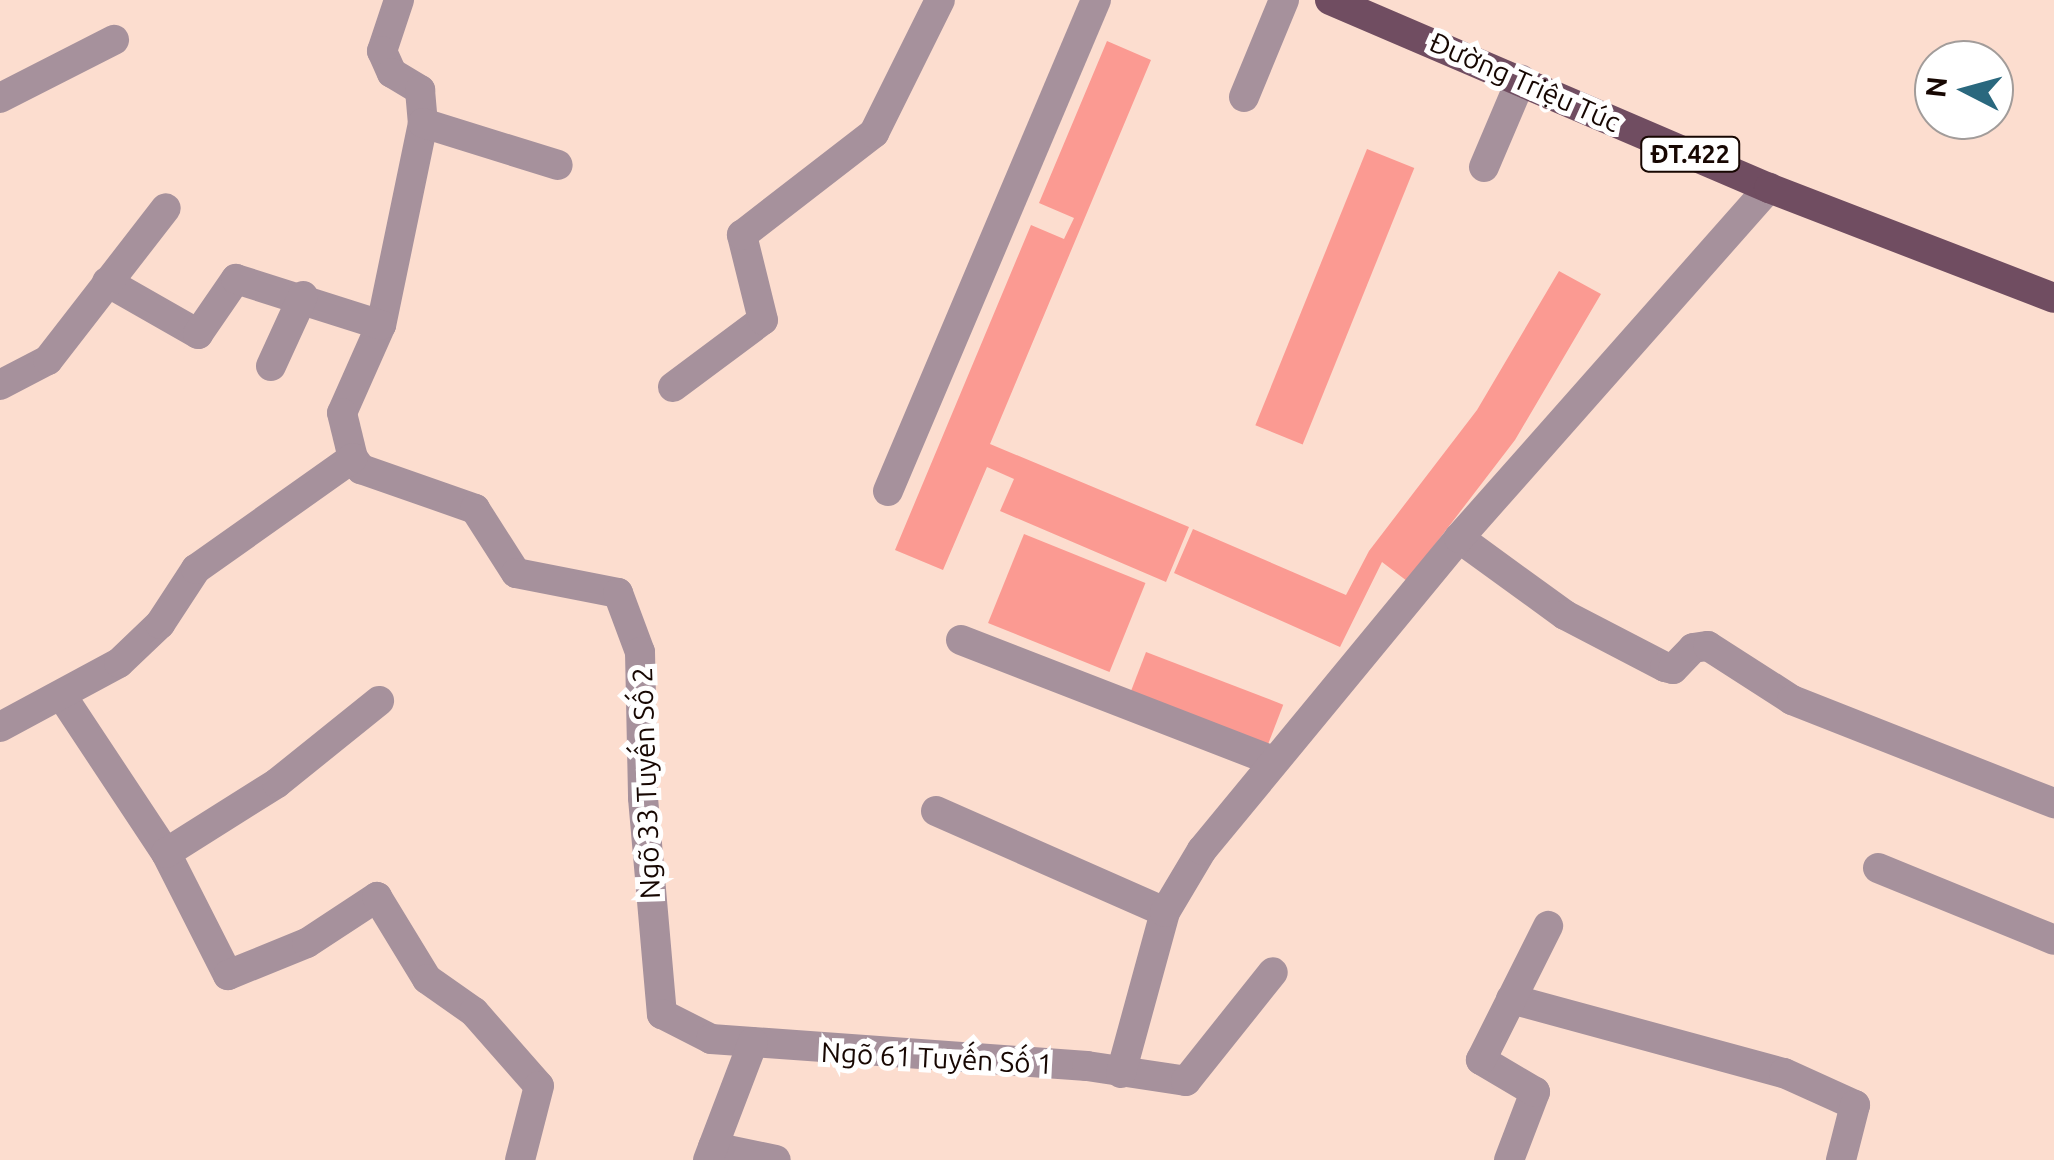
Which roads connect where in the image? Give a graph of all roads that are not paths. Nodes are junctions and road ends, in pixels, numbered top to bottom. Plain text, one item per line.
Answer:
1 (398, 0) edge
2 (940, 0) edge
3 (1096, 0) edge
4 (1284, 0) edge
5 (1330, 0) edge
6 (114, 40) dead end
7 (1520, 80) junction
8 (1244, 97) dead end
9 (0, 98) edge
10 (423, 123) junction
11 (558, 166) dead end
12 (1484, 167) dead end
13 (1768, 188) junction
14 (166, 208) dead end
15 (107, 282) junction
16 (303, 296) junction
17 (2054, 298) edge
18 (380, 325) junction
19 (271, 366) dead end
20 (0, 385) edge
21 (673, 388) dead end
22 (353, 458) junction
23 (888, 491) dead end
24 (1458, 538) junction
25 (961, 640) dead end
26 (62, 696) junction
27 (379, 701) dead end
28 (0, 728) edge
29 (1271, 760) junction
30 (2054, 803) edge
31 (936, 812) dead end
32 (166, 853) junction
33 (1878, 868) dead end
34 (1165, 912) junction
35 (1548, 926) dead end
36 (2054, 940) edge
37 (1273, 972) dead end
38 (1511, 999) junction
39 (753, 1042) junction
40 (1121, 1073) junction
41 (710, 1154) edge
42 (520, 1160) edge
43 (776, 1160) edge
44 (1509, 1160) edge
45 (1841, 1160) edge

1 - 10 street
2 - 21 street
3 - 23 street
4 - 8 street
5 - 7 main road, Đường Triệu Túc / ĐT.422
6 - 9 street
7 - 12 street
7 - 13 main road, Đường Triệu Túc / ĐT.422
10 - 11 street
10 - 18 street
13 - 17 main road, Đường Triệu Túc / ĐT.422
13 - 24 street
14 - 15 street
15 - 16 street
15 - 20 street
16 - 18 street
16 - 19 street
18 - 22 street
22 - 26 street
22 - 39 street, Ngõ 33 Tuyến Số 2
24 - 29 street
24 - 30 street
25 - 29 street
26 - 28 street
26 - 32 street
27 - 32 street
29 - 34 street
31 - 34 street
32 - 42 street
33 - 36 street
34 - 40 street
35 - 38 street
37 - 40 street, Ngõ 61 Tuyến Số 1
38 - 44 street
38 - 45 street
39 - 40 street, Ngõ 61 Tuyến Số 1
39 - 41 street
41 - 43 street

